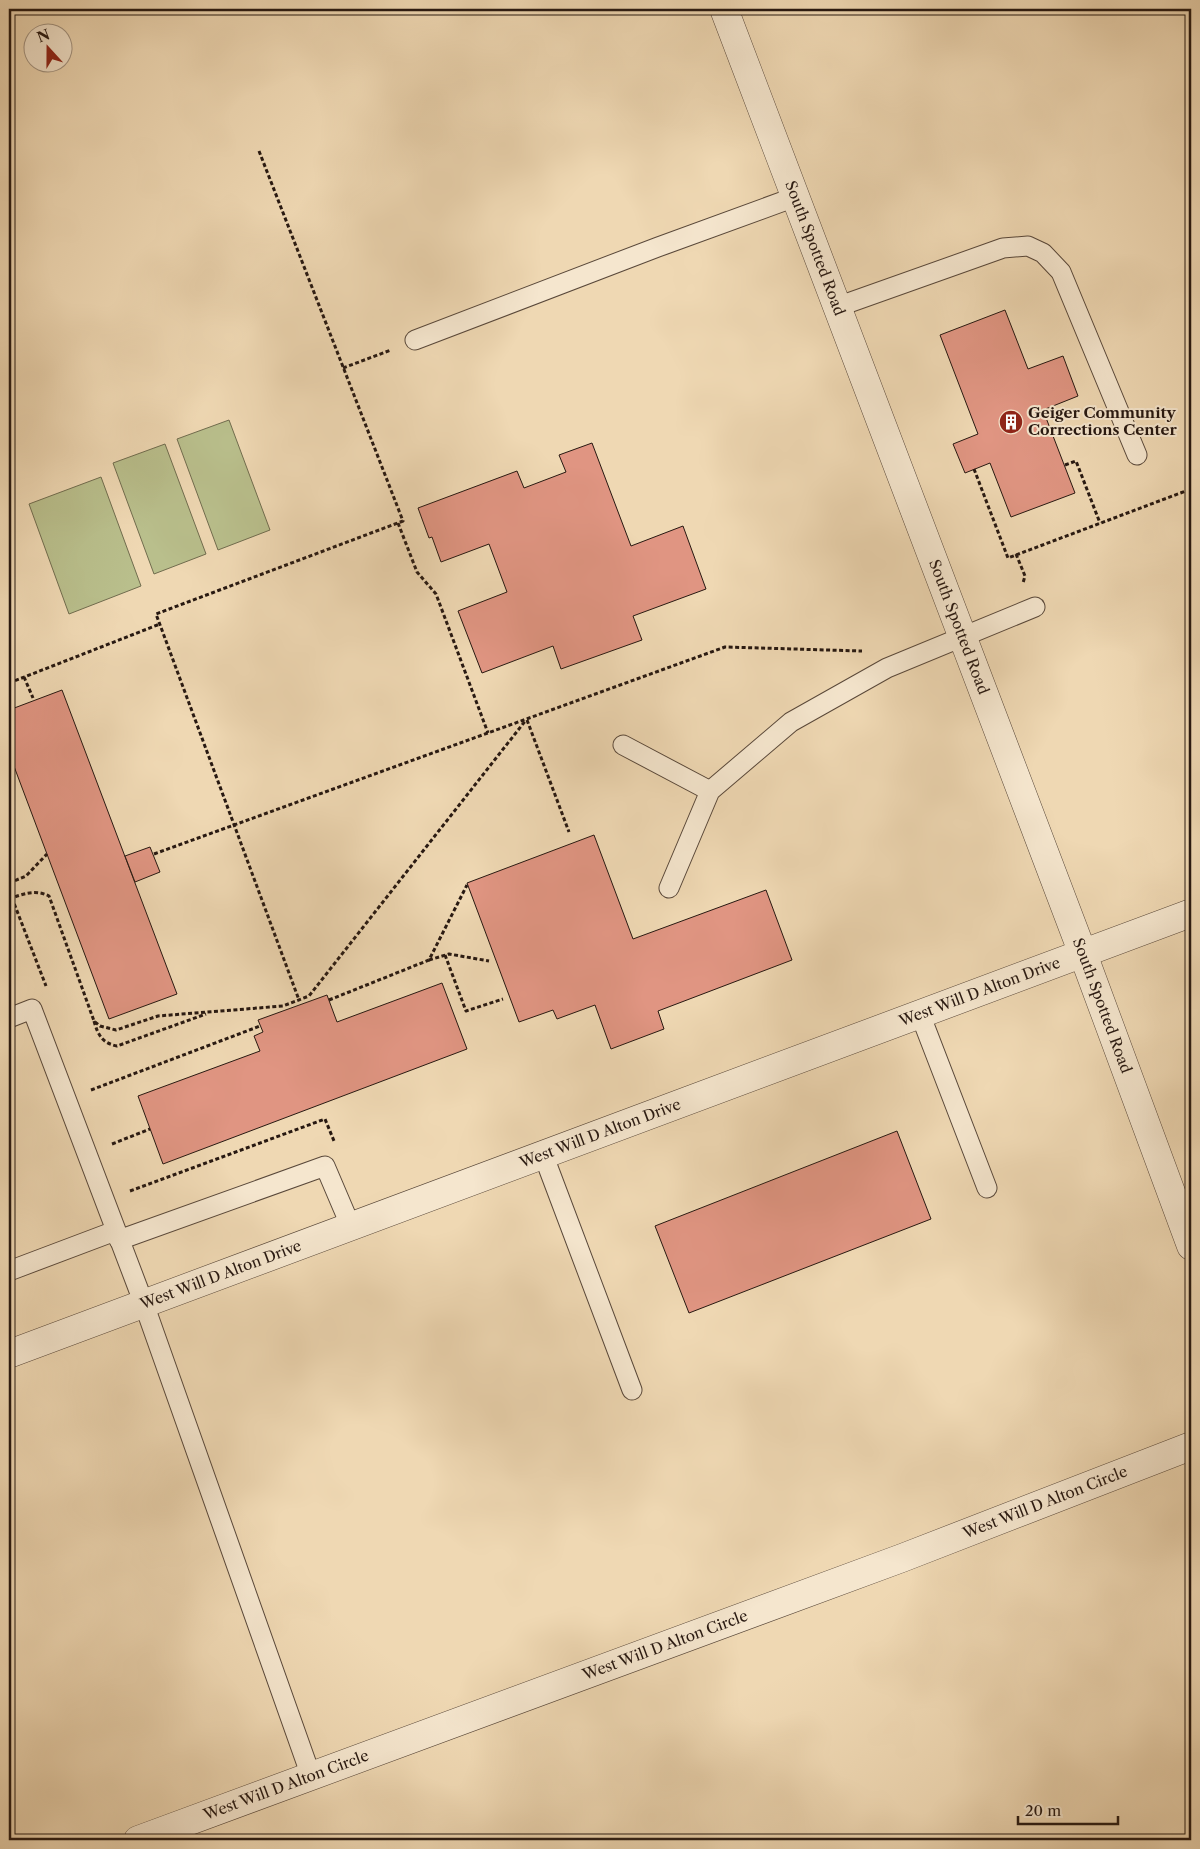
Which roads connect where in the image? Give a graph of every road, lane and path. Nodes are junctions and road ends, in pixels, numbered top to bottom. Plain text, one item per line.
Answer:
1 (724, 9) edge
2 (259, 151) dead end
3 (795, 197) junction
4 (837, 307) junction
5 (415, 340) joint
6 (343, 368) junction
7 (1138, 455) dead end
8 (1065, 465) dead end
9 (974, 469) dead end
10 (1191, 488) edge
11 (398, 522) junction
12 (1100, 523) junction
13 (1016, 554) junction
14 (1023, 584) dead end
15 (1035, 607) dead end
16 (160, 624) junction
17 (962, 638) junction
18 (871, 651) dead end
19 (24, 677) junction
20 (9, 683) edge
21 (32, 698) dead end
22 (526, 719) junction
23 (488, 733) junction
24 (623, 745) dead end
25 (710, 791) junction
26 (235, 824) junction
27 (569, 832) dead end
28 (47, 854) dead end
29 (154, 854) dead end
30 (9, 883) edge
31 (467, 885) dead end
32 (669, 888) dead end
33 (9, 900) edge
34 (1191, 913) edge
35 (1083, 954) junction
36 (445, 955) junction
37 (429, 960) junction
38 (489, 961) dead end
39 (503, 999) dead end
40 (299, 1000) junction
41 (329, 1000) dead end
42 (211, 1012) junction
43 (920, 1014) junction
44 (9, 1018) edge
45 (94, 1021) junction
46 (260, 1026) dead end
47 (88, 1092) dead end
48 (150, 1129) dead end
49 (335, 1144) dead end
50 (107, 1146) dead end
51 (544, 1154) junction
52 (987, 1188) dead end
53 (104, 1201) junction
54 (351, 1227) junction
55 (117, 1236) junction
56 (1191, 1246) edge
57 (9, 1271) edge
58 (144, 1304) junction
59 (9, 1354) edge
60 (632, 1390) dead end
61 (1191, 1446) edge
62 (311, 1776) junction
63 (138, 1840) edge

1 - 3 street, South Spotted Road
2 - 6 path
3 - 4 street, South Spotted Road
3 - 5 lane
4 - 7 lane
4 - 17 street, South Spotted Road
5 - 6 path
6 - 11 path
8 - 12 path
9 - 13 path
10 - 12 path
11 - 16 path
11 - 23 path
12 - 13 path
13 - 14 path
15 - 17 lane
16 - 19 path
16 - 26 path
17 - 25 lane
17 - 35 street, South Spotted Road
18 - 22 path
19 - 20 path
19 - 21 path
22 - 23 path
22 - 27 path
22 - 40 path
23 - 26 path
24 - 25 lane
25 - 32 lane
26 - 29 path
26 - 40 path
28 - 30 path
31 - 37 path
33 - 45 path
34 - 35 street, West Will D Alton Drive
35 - 43 street, West Will D Alton Drive
35 - 56 street, South Spotted Road
36 - 37 path
36 - 38 path
36 - 39 path
37 - 41 path
40 - 42 path
42 - 45 path
42 - 45 path
43 - 51 street, West Will D Alton Drive
43 - 52 lane
44 - 53 lane
46 - 47 path
48 - 50 path
49 - 53 path
51 - 54 street, West Will D Alton Drive
51 - 60 lane
53 - 55 lane
54 - 55 lane
54 - 58 street, West Will D Alton Drive
55 - 57 lane
55 - 58 lane
58 - 59 street, West Will D Alton Drive
58 - 62 lane
61 - 62 street, West Will D Alton Circle
62 - 63 street, West Will D Alton Circle

